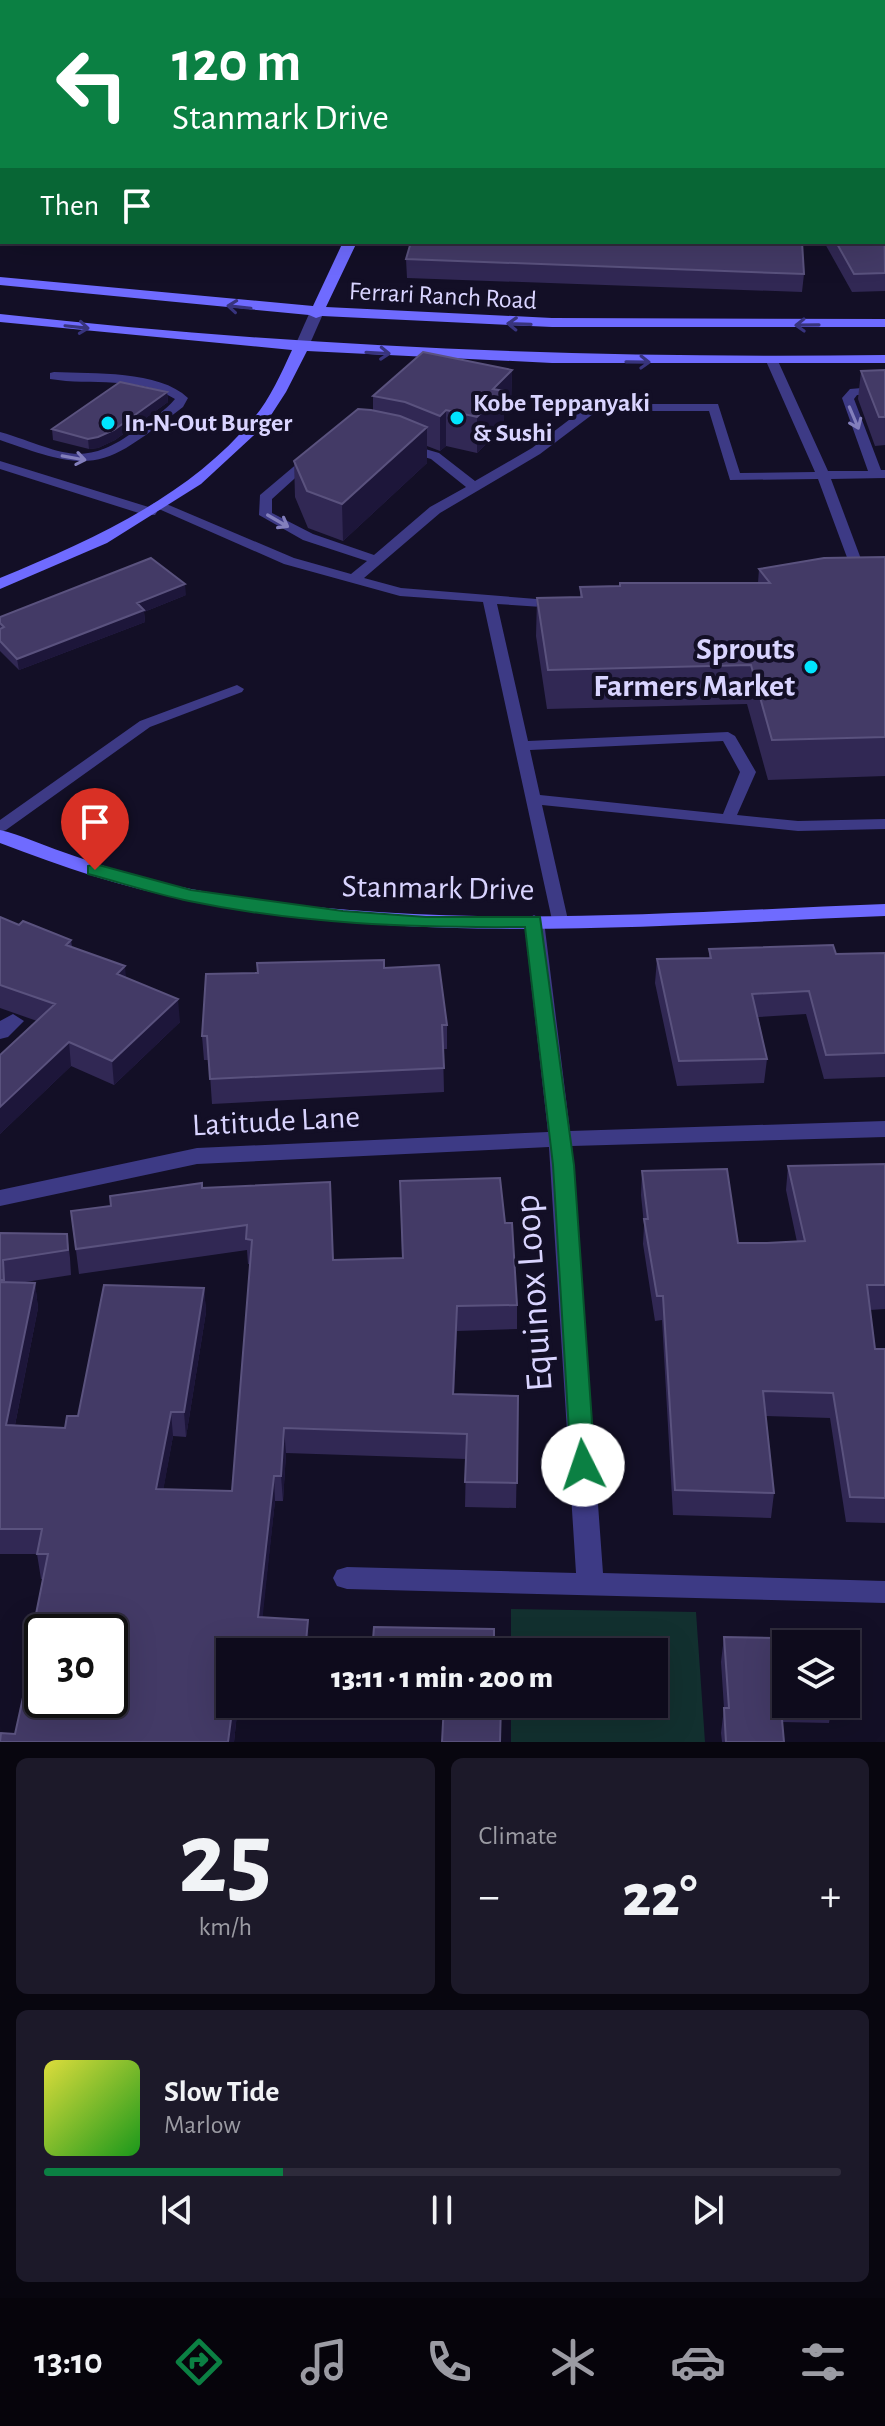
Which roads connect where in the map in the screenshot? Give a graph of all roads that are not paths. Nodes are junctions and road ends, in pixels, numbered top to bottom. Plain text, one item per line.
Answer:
1 (349, 244) edge
2 (0, 281) edge
3 (316, 314) junction
4 (0, 318) edge
5 (885, 323) edge
6 (301, 348) junction
7 (885, 359) edge
8 (772, 361) junction
9 (54, 376) dead end
10 (885, 390) edge
11 (0, 436) edge
12 (391, 444) edge
13 (322, 449) edge
14 (0, 465) edge
15 (880, 474) edge
16 (823, 475) junction
17 (474, 487) junction
18 (154, 509) junction
19 (376, 560) junction
20 (354, 579) junction
21 (862, 579) junction
22 (885, 579) edge
23 (847, 580) edge
24 (0, 584) edge
25 (489, 600) junction
26 (575, 602) edge
27 (237, 689) dead end
28 (522, 746) junction
29 (533, 799) junction
30 (728, 819) junction
31 (885, 824) edge
32 (0, 827) edge
33 (0, 836) edge
34 (885, 910) edge
35 (560, 920) junction
36 (534, 921) junction
37 (885, 1129) edge
38 (561, 1139) junction
39 (0, 1198) edge
40 (347, 1578) dead end
41 (590, 1586) junction
42 (885, 1592) edge

1 - 3 main road
3 -> 2 main road, Ferrari Ranch Road
5 -> 3 main road, Ferrari Ranch Road
3 - 6 street
4 -> 6 main road, Ferrari Ranch Road
6 -> 8 main road, Ferrari Ranch Road
6 - 18 main road
7 - 8 main road, Ferrari Ranch Road
8 - 16 lane
11 -> 9 lane
10 -> 15 lane
12 - 17 lane
13 -> 19 lane
14 - 18 lane
15 - 16 lane
16 - 17 lane
16 - 21 lane
17 - 19 lane
18 - 20 lane
18 - 24 main road
19 - 20 lane
20 - 25 lane
21 - 22 lane
21 - 23 lane
25 - 26 lane
25 - 28 lane
27 - 32 lane
28 - 29 lane
28 - 30 lane
29 - 30 lane
29 - 35 lane
30 - 31 lane
33 - 36 main road, Stanmark Drive
34 - 35 main road, Stanmark Drive
35 - 36 main road, Stanmark Drive
36 - 38 street, Equinox Loop
37 - 38 street
38 - 39 street, Latitude Lane
38 - 41 street, Equinox Loop
40 - 41 street
41 - 42 street

